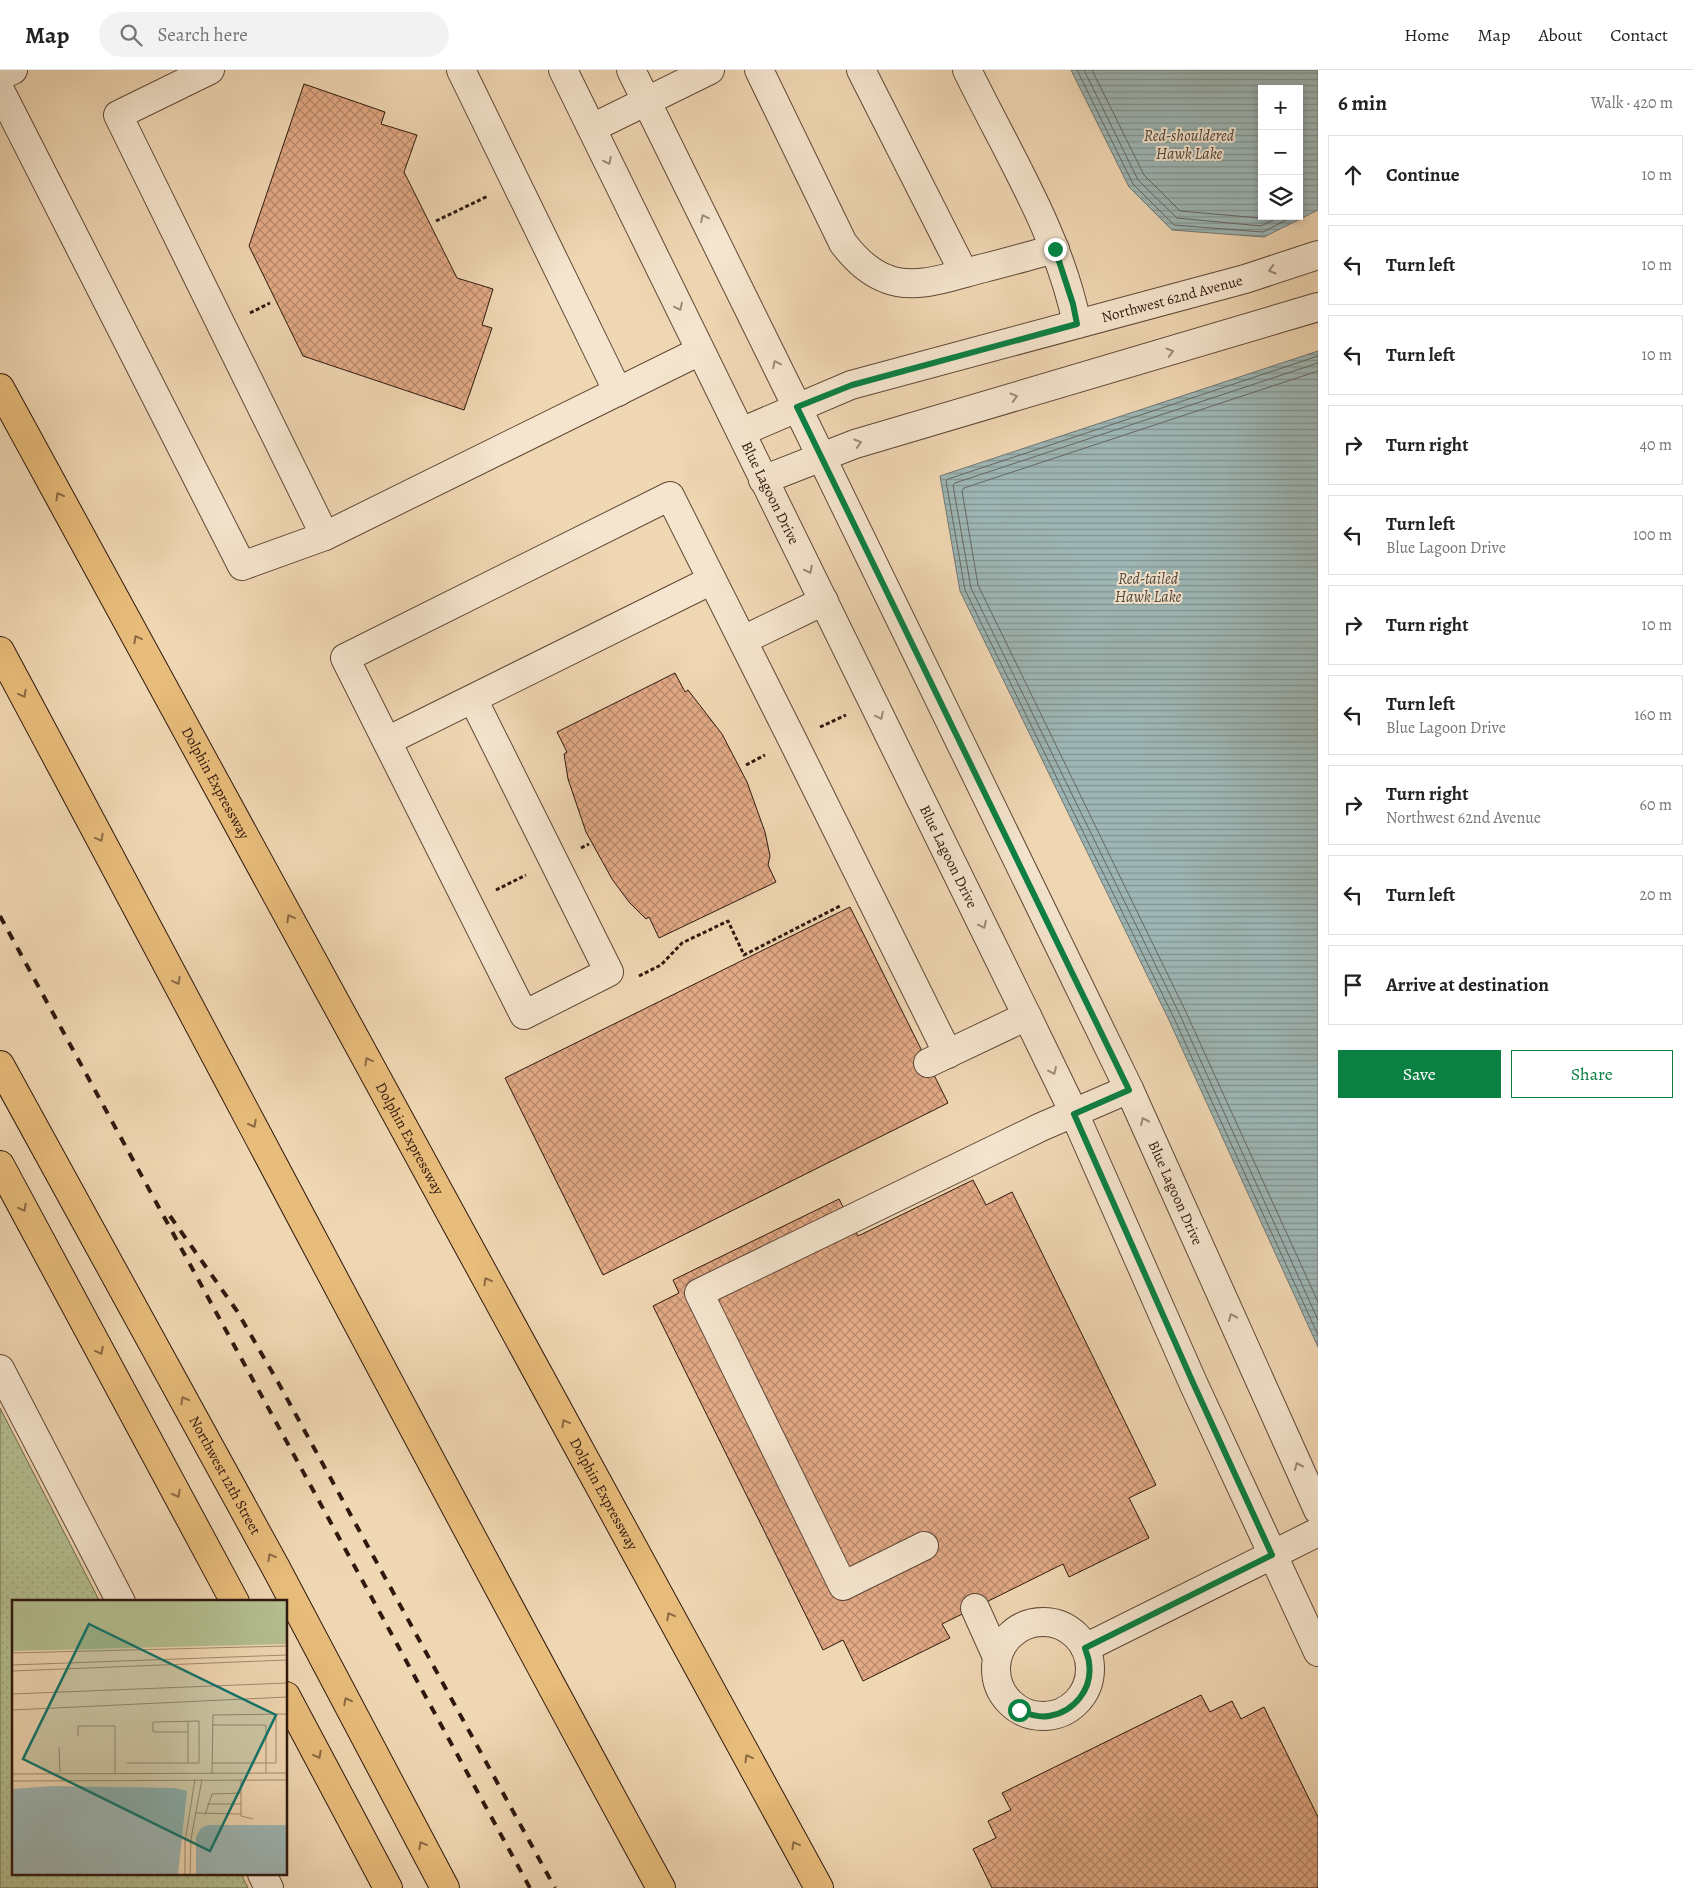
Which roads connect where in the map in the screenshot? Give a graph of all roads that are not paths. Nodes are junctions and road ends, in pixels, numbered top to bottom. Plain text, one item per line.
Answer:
1 (12, 70) edge
2 (210, 70) edge
3 (461, 70) edge
4 (563, 70) edge
5 (631, 70) edge
6 (710, 70) edge
7 (759, 70) edge
8 (861, 70) edge
9 (967, 70) edge
10 (0, 76) edge
11 (0, 90) edge
12 (646, 101) junction
13 (592, 128) junction
14 (1055, 249) junction
15 (1318, 255) edge
16 (964, 273) junction
17 (1318, 307) edge
18 (1077, 324) junction
19 (700, 351) junction
20 (0, 388) edge
21 (618, 392) junction
22 (797, 407) junction
23 (741, 432) junction
24 (821, 456) junction
25 (763, 480) junction
26 (325, 536) junction
27 (712, 580) junction
28 (824, 601) junction
29 (743, 640) junction
30 (0, 652) edge
31 (473, 699) junction
32 (387, 741) junction
33 (1027, 1016) junction
34 (0, 1065) edge
35 (1129, 1090) junction
36 (1074, 1114) junction
37 (0, 1166) edge
38 (0, 1369) edge
39 (1318, 1510) edge
40 (1318, 1532) edge
41 (924, 1546) dead end
42 (1272, 1555) junction
43 (119, 1600) edge
44 (234, 1600) edge
45 (975, 1608) dead end
46 (1085, 1648) junction
47 (1318, 1652) edge
48 (998, 1657) junction
49 (288, 1700) edge
50 (263, 1876) edge
51 (269, 1888) edge
52 (388, 1888) edge
53 (445, 1888) edge
54 (661, 1888) edge
55 (819, 1888) edge

1 - 10 street
2 - 26 street
3 - 21 street
4 - 13 street, Blue Lagoon Drive
5 - 12 street, Blue Lagoon Drive
6 - 12 street
7 - 16 street
8 - 16 street
9 - 14 street
11 - 26 street
12 - 13 street
22 -> 12 street, Blue Lagoon Drive
13 -> 19 street, Blue Lagoon Drive
14 - 16 street
14 - 18 street
15 -> 18 street, Northwest 62nd Avenue
24 -> 17 street
18 - 22 street, Northwest 62nd Avenue
19 - 21 street
19 - 23 street, Blue Lagoon Drive
55 -> 20 main road, Dolphin Expressway
21 - 26 street
22 - 23 street, Northwest 62nd Avenue
22 - 24 street, Blue Lagoon Drive
23 - 25 street, Blue Lagoon Drive
24 - 25 street
24 - 35 street, Blue Lagoon Drive
25 -> 28 street, Blue Lagoon Drive
27 - 29 street
27 - 31 street
27 - 32 street
28 - 29 street
28 -> 33 street, Blue Lagoon Drive
29 - 33 street
30 -> 54 main road
31 - 32 street
31 - 32 street
33 -> 36 street, Blue Lagoon Drive
53 -> 34 main road, Northwest 12th Street
35 - 36 street
39 -> 35 street, Blue Lagoon Drive
36 - 41 street
36 - 42 street, Blue Lagoon Drive
37 -> 44 main road
38 - 43 street
40 - 42 street
42 - 46 street
42 - 47 street, Blue Lagoon Drive
45 - 48 street
46 - 48 street
46 - 48 street
49 -> 52 main road
50 - 51 street

